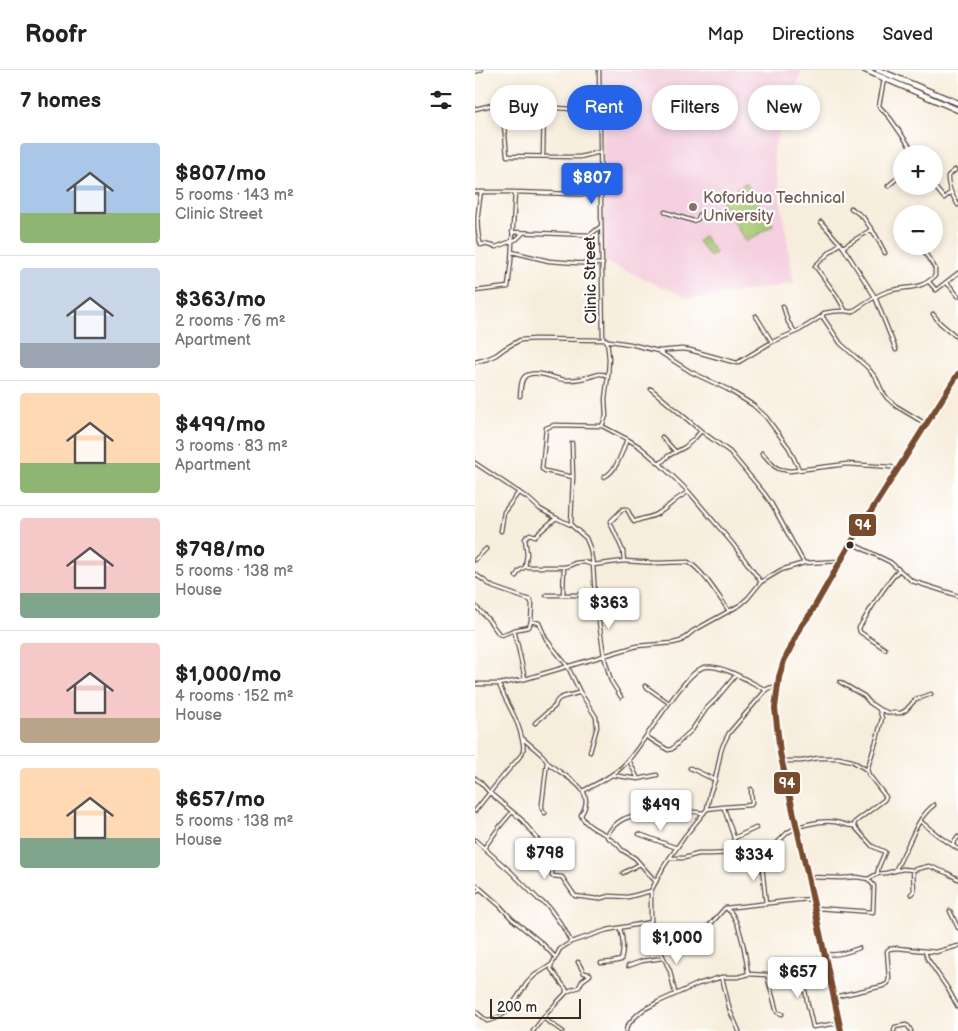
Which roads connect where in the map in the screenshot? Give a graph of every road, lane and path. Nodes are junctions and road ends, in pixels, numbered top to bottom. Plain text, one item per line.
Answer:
1 (481, 70) edge
2 (599, 70) edge
3 (865, 70) edge
4 (878, 70) edge
5 (475, 72) edge
6 (884, 78) junction
7 (599, 85) edge
8 (958, 103) edge
9 (490, 105) edge
10 (475, 109) edge
11 (958, 110) edge
12 (505, 130) edge
13 (544, 130) edge
14 (599, 130) edge
15 (909, 145) edge
16 (600, 152) junction
17 (543, 156) junction
18 (955, 170) dead end
19 (893, 182) edge
20 (888, 186) dead end
21 (475, 192) edge
22 (481, 192) junction
23 (515, 192) junction
24 (951, 192) junction
25 (942, 195) edge
26 (601, 196) junction
27 (958, 205) edge
28 (851, 208) dead end
29 (665, 212) dead end
30 (700, 214) dead end
31 (821, 222) dead end
32 (600, 226) junction
33 (872, 229) junction
34 (512, 232) junction
35 (523, 233) junction
36 (512, 240) junction
37 (840, 243) junction
38 (843, 247) junction
39 (512, 252) junction
40 (885, 253) dead end
41 (926, 255) edge
42 (603, 264) junction
43 (958, 273) edge
44 (929, 282) junction
45 (946, 284) junction
46 (475, 291) edge
47 (958, 296) edge
48 (875, 297) junction
49 (783, 306) dead end
50 (845, 310) junction
51 (933, 314) dead end
52 (756, 316) dead end
53 (822, 316) junction
54 (795, 332) junction
55 (958, 338) edge
56 (605, 340) junction
57 (772, 342) junction
58 (895, 350) dead end
59 (658, 351) junction
60 (475, 362) edge
61 (958, 374) edge
62 (608, 376) junction
63 (651, 389) dead end
64 (520, 396) dead end
65 (927, 424) junction
66 (602, 426) junction
67 (701, 431) junction
68 (662, 437) dead end
69 (627, 439) junction
70 (572, 443) dead end
71 (675, 451) junction
72 (762, 453) dead end
73 (475, 463) edge
74 (660, 464) junction
75 (799, 469) junction
76 (897, 470) junction
77 (573, 477) junction
78 (604, 477) dead end
79 (519, 492) junction
80 (689, 492) junction
81 (556, 518) junction
82 (571, 525) junction
83 (501, 530) dead end
84 (851, 542) junction
85 (486, 548) dead end
86 (475, 560) edge
87 (624, 561) junction
88 (841, 561) junction
89 (804, 563) junction
90 (593, 565) junction
91 (525, 567) junction
92 (564, 567) junction
93 (899, 570) junction
94 (475, 574) edge
95 (516, 576) dead end
96 (761, 582) junction
97 (546, 595) dead end
98 (563, 595) junction
99 (595, 595) junction
100 (958, 596) edge
101 (475, 606) edge
102 (729, 611) junction
103 (531, 621) junction
104 (514, 630) junction
105 (885, 649) dead end
106 (604, 656) junction
107 (568, 667) junction
108 (736, 675) junction
109 (525, 679) junction
110 (840, 682) dead end
111 (475, 684) edge
112 (499, 684) junction
113 (645, 686) dead end
114 (778, 686) junction
115 (766, 690) junction
116 (580, 692) junction
117 (931, 694) dead end
118 (621, 697) dead end
119 (669, 703) junction
120 (879, 709) junction
121 (889, 714) junction
122 (882, 718) junction
123 (535, 723) dead end
124 (647, 737) junction
125 (522, 738) junction
126 (590, 752) dead end
127 (629, 760) junction
128 (782, 761) junction
129 (547, 762) junction
130 (689, 768) dead end
131 (867, 770) junction
132 (611, 775) junction
133 (657, 775) dead end
134 (475, 778) edge
135 (638, 778) junction
136 (715, 780) junction
137 (751, 789) dead end
138 (583, 790) junction
139 (490, 793) junction
140 (934, 805) dead end
141 (723, 807) junction
142 (707, 808) junction
143 (475, 811) edge
144 (513, 812) junction
145 (545, 813) dead end
146 (703, 813) junction
147 (920, 821) junction
148 (854, 826) junction
149 (756, 828) dead end
150 (797, 828) junction
151 (639, 834) dead end
152 (607, 835) junction
153 (958, 837) edge
154 (734, 838) junction
155 (475, 840) edge
156 (952, 845) junction
157 (484, 848) junction
158 (677, 848) junction
159 (958, 850) edge
160 (736, 853) junction
161 (761, 856) junction
162 (671, 858) junction
163 (640, 864) junction
164 (913, 870) junction
165 (895, 871) junction
166 (623, 873) dead end
167 (877, 874) junction
168 (808, 876) junction
169 (868, 879) junction
170 (958, 879) edge
171 (656, 882) junction
172 (475, 884) edge
173 (479, 889) junction
174 (651, 891) junction
175 (475, 892) edge
176 (911, 894) dead end
177 (813, 899) junction
178 (766, 904) junction
179 (725, 908) junction
180 (814, 908) junction
181 (950, 911) dead end
182 (651, 922) junction
183 (619, 928) junction
184 (958, 928) edge
185 (571, 942) junction
186 (658, 942) junction
187 (958, 946) edge
188 (859, 948) dead end
189 (925, 951) junction
190 (825, 956) junction
191 (555, 957) junction
192 (664, 958) junction
193 (578, 962) dead end
194 (601, 963) dead end
195 (551, 965) junction
196 (628, 966) dead end
197 (801, 967) junction
198 (749, 974) junction
199 (767, 975) junction
200 (722, 977) junction
201 (567, 992) junction
202 (675, 994) junction
203 (833, 998) junction
204 (958, 1006) edge
205 (475, 1010) edge
206 (782, 1014) dead end
207 (543, 1018) junction
208 (839, 1023) junction
209 (533, 1031) edge
210 (562, 1031) edge
211 (625, 1031) edge
212 (739, 1031) edge
213 (841, 1031) edge
214 (894, 1031) edge
215 (911, 1031) edge

1 - 5 street
2 - 7 street, Clinic Street
3 - 6 highway
4 - 8 highway
6 - 11 highway
6 - 15 street
9 - 10 street
12 - 17 street
13 - 17 street
14 - 16 street, Clinic Street
16 - 17 street
16 - 26 street, Clinic Street
18 - 24 street
19 - 20 street
21 - 22 street
22 - 23 street
22 - 36 street
23 - 26 street
23 - 34 street
24 - 25 street
24 - 27 street
26 - 32 street, Clinic Street
28 - 33 street
29 - 30 street
31 - 37 street
32 - 35 street
32 - 42 street, Clinic Street
33 - 38 street
33 - 40 street
34 - 35 street
34 - 36 street
35 - 36 street
36 - 39 street
37 - 38 street
37 - 50 street
38 - 48 street
39 - 42 street
39 - 46 street
41 - 44 street
42 - 56 street, Clinic Street
43 - 45 street
44 - 45 street
44 - 48 street
45 - 47 street
48 - 50 street
48 - 58 street
49 - 54 street
50 - 53 street
51 - 55 street
52 - 57 street
53 - 54 street
53 - 65 street
54 - 57 street
56 - 59 street
56 - 60 street
56 - 62 street, Clinic Street
57 - 59 street
59 - 75 street
61 - 65 highway
62 - 64 street
62 - 66 street, Clinic Street
63 - 67 street
65 - 76 highway
66 - 69 street
66 - 77 street
67 - 71 street
67 - 89 street
68 - 71 street
69 - 74 street
69 - 78 street
70 - 77 street
71 - 74 street
72 - 75 street
73 - 79 street
74 - 80 street
75 - 76 street
76 - 84 highway
77 - 82 street
79 - 81 street
79 - 83 street
80 - 87 street
80 - 96 street
81 - 82 street
81 - 91 street
82 - 90 street
84 - 88 highway
84 - 93 street
85 - 86 street
87 - 90 street
87 - 102 street
88 - 89 street
88 - 114 highway
89 - 96 street
90 - 92 street
90 - 99 street
91 - 92 street
91 - 95 street
92 - 98 street
93 - 100 street
93 - 105 street
94 - 103 street
96 - 102 street
97 - 98 street
98 - 99 street
99 - 106 street
101 - 104 street
102 - 106 street
103 - 104 street
103 - 107 street
104 - 109 street
106 - 107 street
106 - 118 street
107 - 109 street
107 - 116 street
108 - 115 street
108 - 119 street
108 - 124 street
109 - 112 street
110 - 120 street
111 - 112 street
112 - 125 street
113 - 119 street
114 - 115 street
114 - 128 highway
115 - 136 street
116 - 123 street
116 - 126 street
117 - 121 street
119 - 124 street
120 - 121 street
120 - 122 street
121 - 122 street
122 - 131 street
124 - 127 street
125 - 129 street
125 - 139 street
127 - 132 street
127 - 135 street
128 - 131 street
128 - 150 highway
129 - 138 street
129 - 145 street
130 - 136 street
131 - 148 street
132 - 135 street
132 - 138 street
133 - 135 street
134 - 139 street
136 - 142 street
137 - 141 street
138 - 152 street
139 - 143 street
139 - 144 street
140 - 147 street
141 - 142 street
141 - 154 street
142 - 146 street
144 - 157 street
144 - 174 street
146 - 152 street
146 - 158 street
147 - 156 street
147 - 165 street
148 - 150 street
148 - 167 street
149 - 154 street
150 - 161 street
150 - 168 highway
151 - 158 street
152 - 163 street
153 - 156 street
154 - 160 street
155 - 157 street
156 - 159 street
157 - 185 street
158 - 162 street
160 - 161 street
160 - 162 street
161 - 178 street
162 - 171 street
163 - 166 street
163 - 171 street
164 - 165 street
164 - 170 street
164 - 176 street
165 - 167 street
167 - 169 street
168 - 169 street
168 - 177 highway
169 - 180 street
171 - 174 street
172 - 173 street
173 - 175 street
173 - 191 street
174 - 182 street
177 - 178 street
177 - 180 highway
178 - 179 street
179 - 186 street
179 - 198 street
180 - 190 highway
181 - 184 street
182 - 183 street
182 - 186 street
183 - 185 street
183 - 194 street
185 - 191 street
186 - 192 street
187 - 189 street
188 - 190 street
189 - 203 street
189 - 204 street
190 - 197 street
190 - 203 highway
191 - 195 street
192 - 196 street
192 - 202 street
193 - 201 street
195 - 201 street
195 - 205 street
197 - 199 street
197 - 208 street
198 - 199 street
198 - 200 street
199 - 206 street
200 - 202 street
200 - 212 street
201 - 207 street
202 - 211 street
203 - 208 highway
207 - 209 street
207 - 210 street
208 - 213 highway
214 - 215 street

